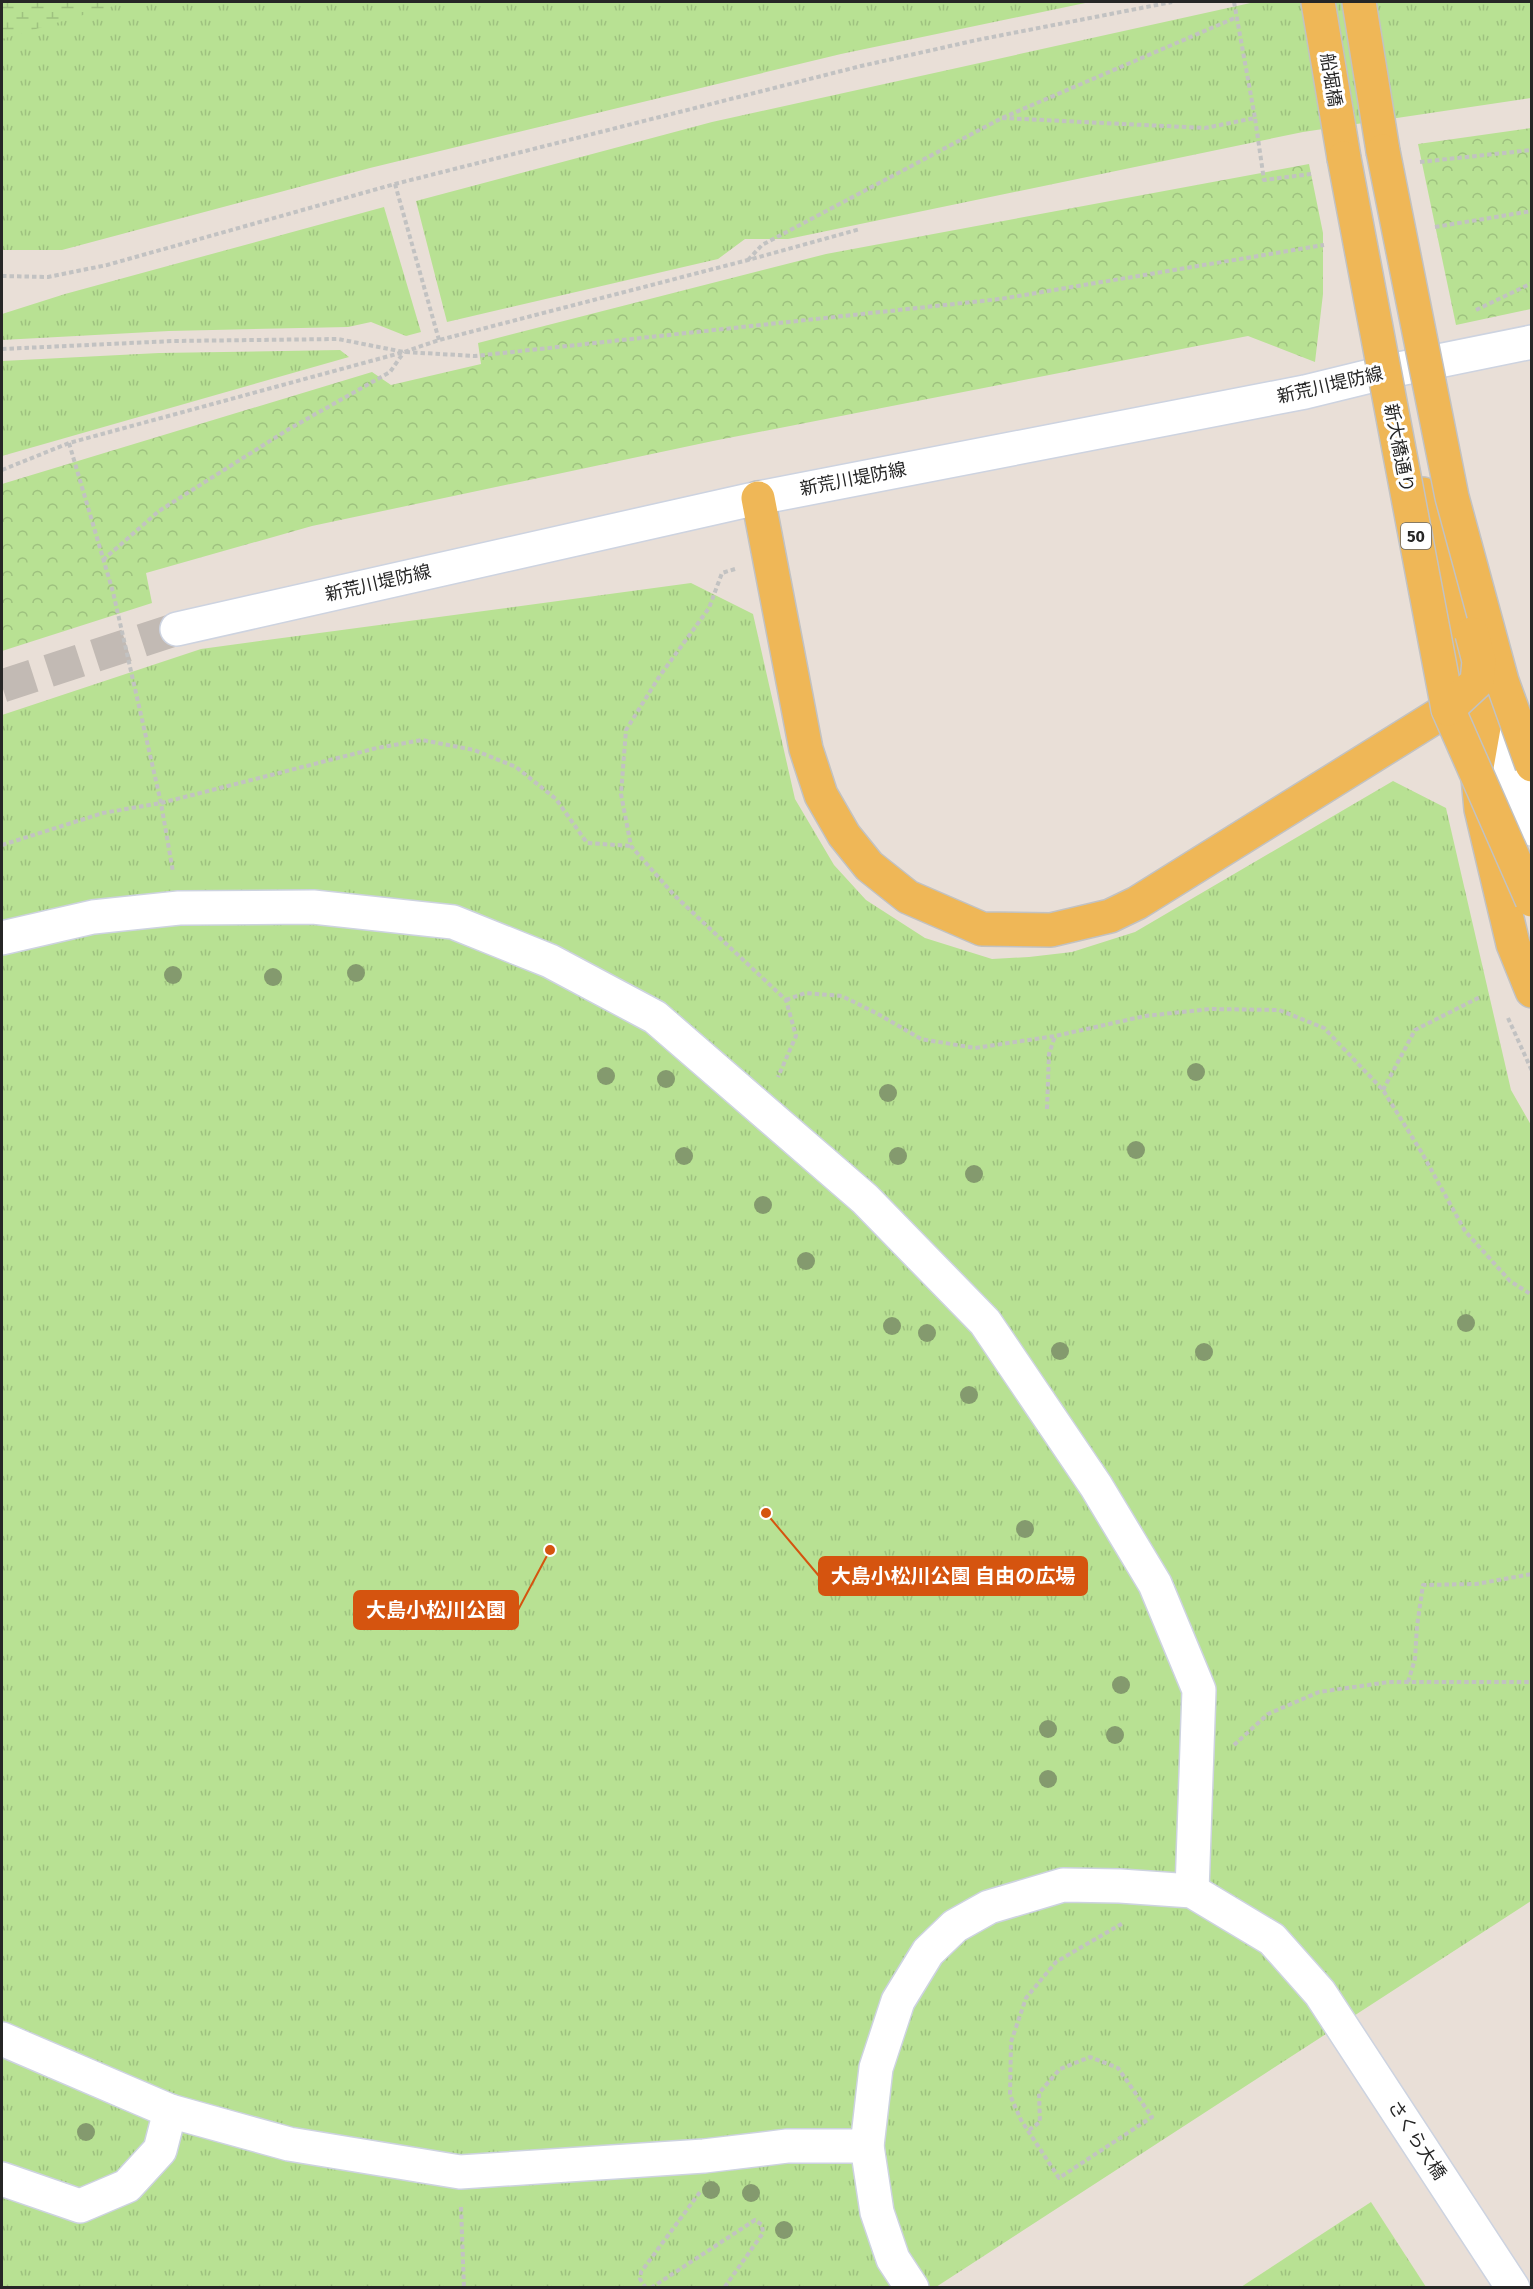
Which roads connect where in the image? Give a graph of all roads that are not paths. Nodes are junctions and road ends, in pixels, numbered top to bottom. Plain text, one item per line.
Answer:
1 (1318, 2) edge
2 (1359, 2) edge
3 (1334, 166) joint
4 (1532, 342) edge
5 (1399, 369) junction
6 (1448, 473) junction
7 (758, 498) junction
8 (177, 629) tunnel mouth
9 (1463, 655) junction
10 (1448, 709) junction
11 (1486, 716) junction
12 (1532, 717) edge
13 (1532, 765) edge
14 (1532, 829) edge
15 (1532, 900) edge
16 (2, 938) edge
17 (1532, 991) edge
18 (1192, 1891) junction
19 (2, 2038) edge
20 (170, 2111) junction
21 (867, 2146) junction
22 (2, 2179) edge
23 (912, 2288) edge
24 (1513, 2288) edge

1 - 3 main road, 船堀橋 / 50
2 - 6 main road, bridge
3 - 10 main road, 新大橋通り / 50, bridge
4 - 5 street, 新荒川堤防線
5 - 7 street, 新荒川堤防線
5 - 9 main road
6 - 10 main road, bridge
6 - 13 main road, bridge
7 - 8 street, 新荒川堤防線
7 - 10 main road
9 - 11 main road
9 - 12 main road
10 - 15 main road, 新大橋通り / 50, bridge
11 - 14 street
11 - 17 main road
16 - 18 street
18 - 21 street
18 - 24 street, さくら大橋
19 - 20 street
20 - 21 street
20 - 22 street
21 - 23 street

